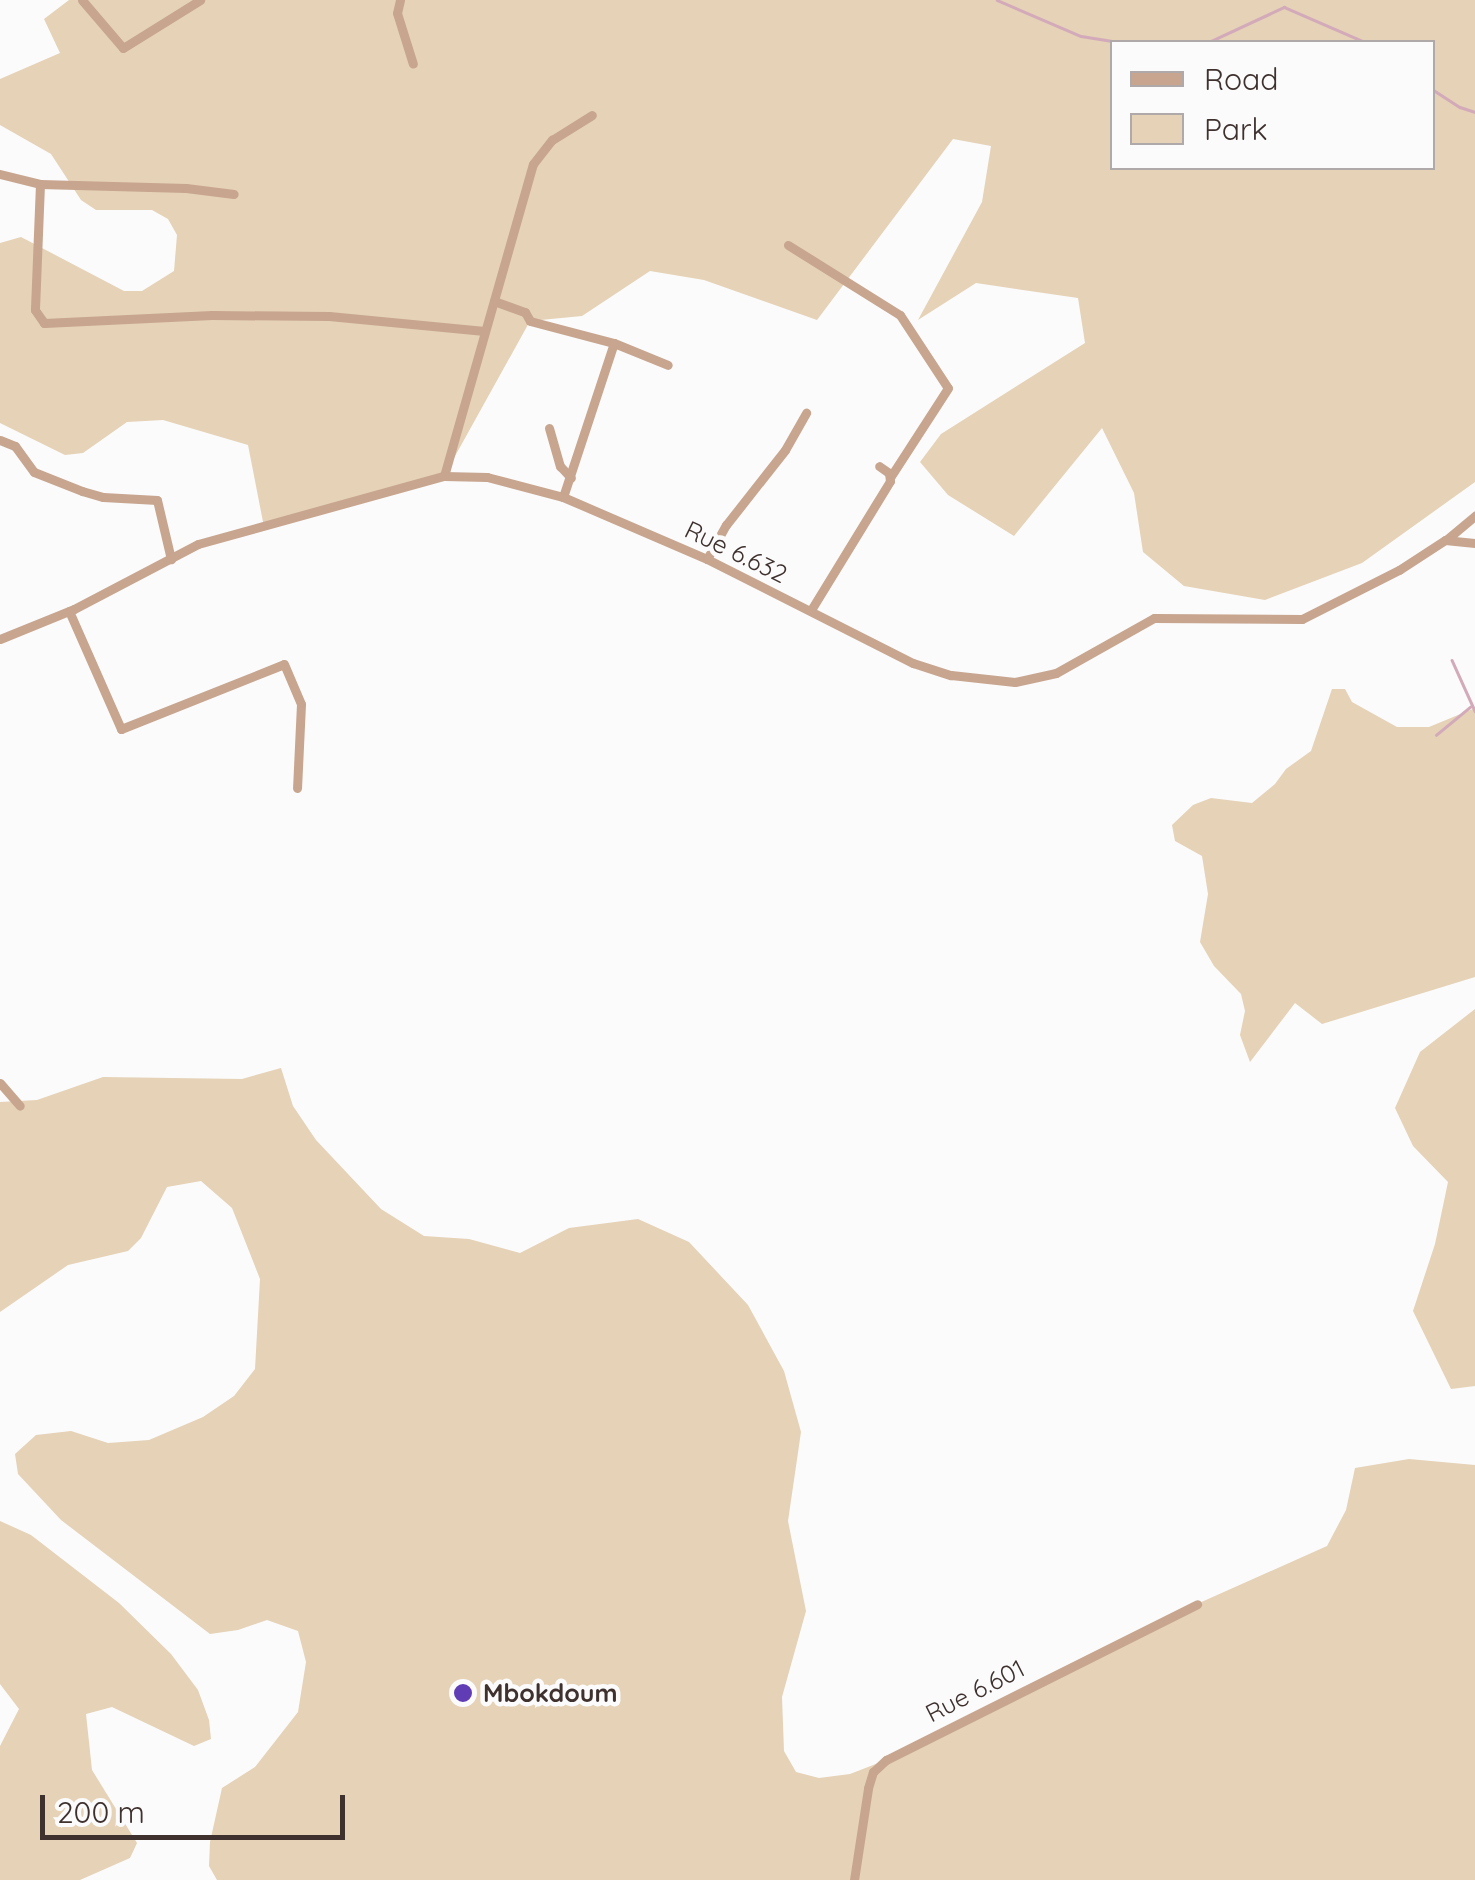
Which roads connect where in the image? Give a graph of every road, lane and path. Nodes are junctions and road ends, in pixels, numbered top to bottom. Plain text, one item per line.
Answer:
1 (82, 0) edge
2 (200, 0) edge
3 (400, 0) edge
4 (413, 64) dead end
5 (592, 115) dead end
6 (0, 174) edge
7 (40, 184) junction
8 (234, 194) dead end
9 (788, 245) dead end
10 (494, 302) junction
11 (484, 331) junction
12 (614, 343) junction
13 (668, 365) dead end
14 (806, 414) dead end
15 (549, 428) dead end
16 (0, 440) edge
17 (878, 466) dead end
18 (444, 476) junction
19 (891, 476) junction
20 (571, 478) junction
21 (562, 497) junction
22 (1475, 516) edge
23 (1445, 540) junction
24 (1475, 542) edge
25 (172, 559) junction
26 (707, 559) junction
27 (810, 610) junction
28 (69, 611) junction
29 (0, 639) edge
30 (297, 788) dead end
31 (0, 1083) edge
32 (20, 1106) dead end
33 (1197, 1604) dead end
34 (854, 1880) edge

1 - 2 street
3 - 4 street
5 - 10 street
6 - 7 street
7 - 8 street
7 - 11 street
9 - 19 street
10 - 11 street
10 - 12 street
11 - 18 street
12 - 13 street
12 - 20 street
14 - 26 street
15 - 20 street
16 - 25 street
17 - 19 street
18 - 21 street, Rue 6.632
18 - 25 street, Rue 6.632
19 - 27 street
20 - 21 street
21 - 26 street, Rue 6.632
22 - 23 street, Rue 6.632
23 - 24 street
23 - 27 street, Rue 6.632
25 - 28 street, Rue 6.632
26 - 27 street, Rue 6.632
28 - 29 street, Rue 6.632
28 - 30 street
31 - 32 street
33 - 34 street, Rue 6.601

